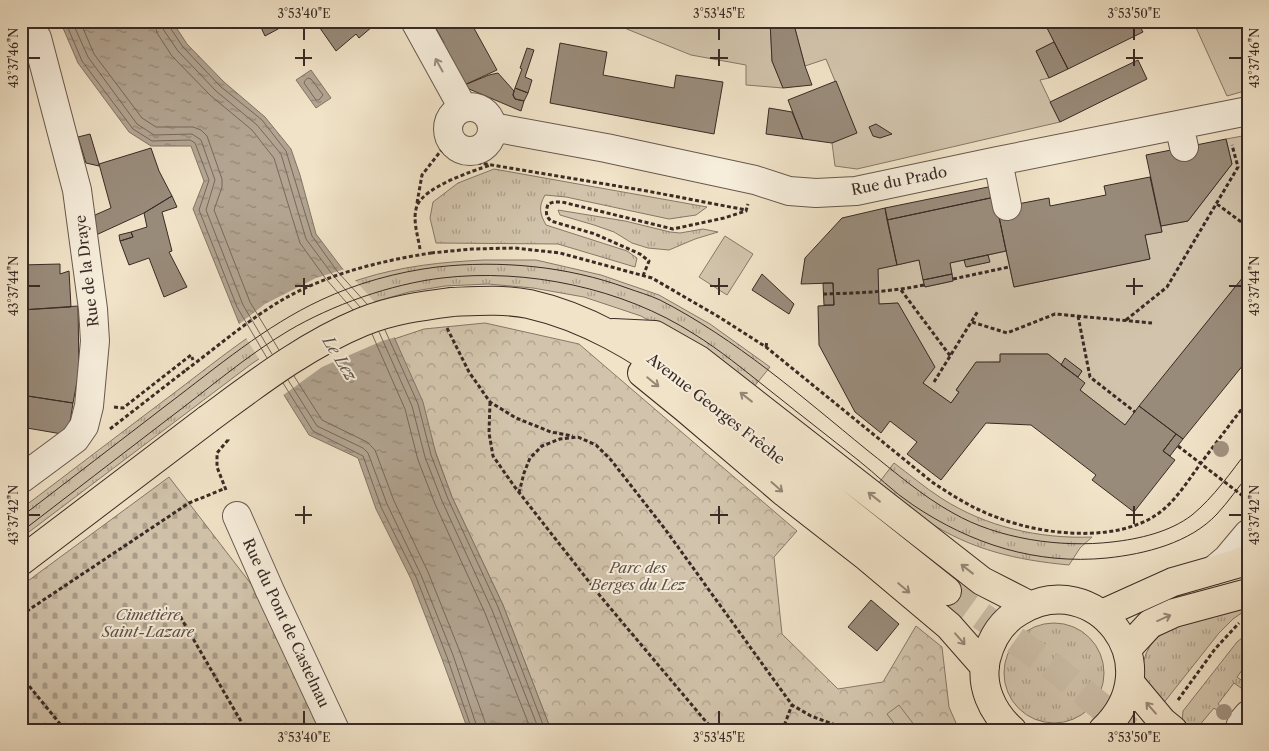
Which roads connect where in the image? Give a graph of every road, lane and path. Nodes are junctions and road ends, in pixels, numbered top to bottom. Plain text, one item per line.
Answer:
1 (415, 21) edge
2 (37, 38) dead end
3 (463, 108) junction
4 (1248, 111) edge
5 (492, 127) junction
6 (446, 144) junction
7 (1232, 145) dead end
8 (998, 161) junction
9 (491, 164) junction
10 (755, 180) junction
11 (417, 204) junction
12 (1217, 204) junction
13 (1007, 206) dead end
14 (746, 210) junction
15 (1247, 225) edge
16 (420, 249) dead end
17 (1009, 267) dead end
18 (643, 276) junction
19 (953, 279) dead end
20 (924, 285) dead end
21 (901, 290) junction
22 (823, 294) dead end
23 (978, 311) dead end
24 (449, 313) junction
25 (1078, 316) junction
26 (1126, 320) junction
27 (972, 322) junction
28 (1152, 322) dead end
29 (610, 333) junction
30 (767, 341) dead end
31 (766, 347) junction
32 (951, 357) junction
33 (193, 360) dead end
34 (186, 370) dead end
35 (934, 382) dead end
36 (1248, 401) edge
37 (490, 402) junction
38 (89, 406) junction
39 (1135, 412) dead end
40 (217, 428) junction
41 (578, 437) junction
42 (1178, 446) dead end
43 (1201, 464) junction
44 (21, 479) edge
45 (226, 488) junction
46 (519, 493) junction
47 (1248, 500) edge
48 (237, 516) joint
49 (1248, 534) edge
50 (1248, 558) edge
51 (21, 561) edge
52 (1214, 570) junction
53 (1248, 593) edge
54 (1028, 605) junction
55 (177, 611) dead end
56 (1102, 614) junction
57 (21, 615) edge
58 (1243, 620) dead end
59 (1127, 649) junction
60 (984, 667) junction
61 (21, 676) edge
62 (1130, 684) junction
63 (1178, 700) dead end
64 (792, 705) junction
65 (1248, 715) edge
66 (989, 717) edge
67 (65, 730) edge
68 (246, 730) edge
69 (335, 730) edge
70 (713, 730) edge
71 (780, 730) edge
72 (849, 730) edge
73 (1012, 730) edge
74 (1103, 730) edge
75 (1173, 730) edge
76 (1239, 730) edge

3 -> 1 street
2 - 38 street, Rue de la Draye
3 - 5 street
3 - 6 street
4 - 8 street, Rue du Prado
5 - 6 street
5 - 10 street, Rue du Prado
6 - 9 path
6 - 11 path
7 - 12 path
8 - 10 street, Rue du Prado
8 - 13 street
9 - 11 path
9 - 14 path
10 - 14 path
11 - 16 path
12 - 15 path
12 - 26 path
14 - 18 path
17 - 19 path
18 - 31 path
18 - 34 path, bridge
20 - 21 path
21 - 22 path
21 - 32 path
23 - 27 path
24 - 29 main road, Avenue Georges Frêche
24 - 37 path
24 - 40 main road, Avenue Georges Frêche, bridge
25 - 26 path
25 - 27 path
25 - 39 path
26 - 28 path
27 - 32 path
54 -> 29 main road
29 -> 60 main road, Avenue Georges Frêche
30 - 31 path
31 - 43 path
32 - 35 path
33 - 38 path
36 - 43 path
37 - 41 path
37 - 46 path
38 - 44 street, Rue de la Draye
40 - 45 path
40 - 51 main road, Avenue Georges Frêche
41 - 46 path
41 - 64 path
42 - 43 path
43 - 47 path
45 - 48 path
45 - 57 path
46 - 70 path
48 - 69 street, Rue du Pont de Castelnau
49 - 52 street
50 - 52 main road
52 - 56 main road
59 -> 53 main road
54 - 56 main road
54 - 60 main road
55 - 68 path
56 - 59 main road
58 - 63 path
59 - 62 main road
60 - 66 main road
61 - 67 path
62 - 74 main road
75 -> 62 main road
64 - 71 path
64 - 72 path
65 - 76 street
66 - 73 main road

